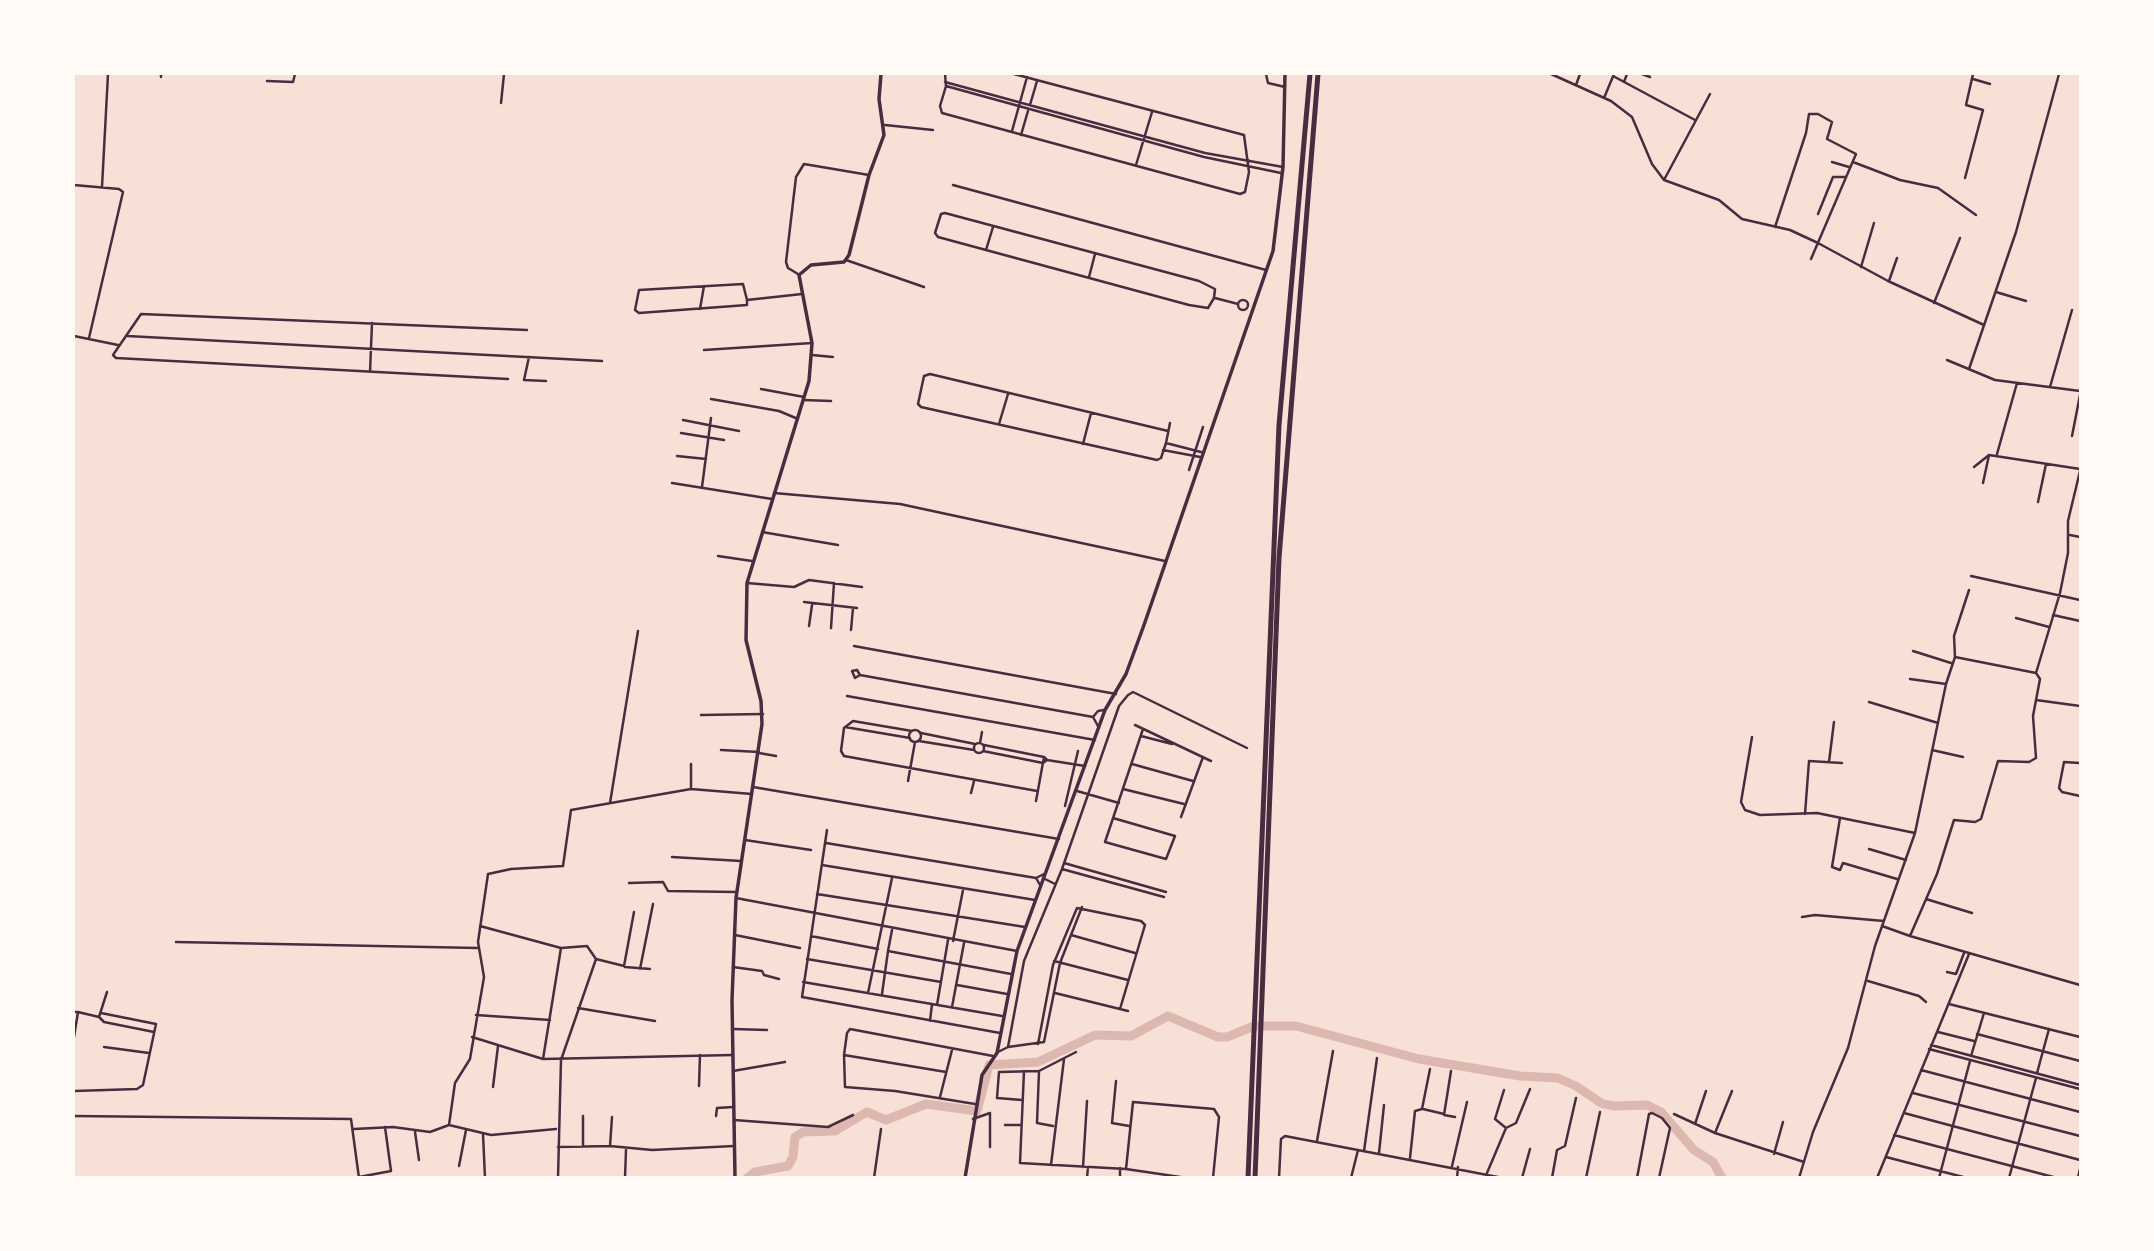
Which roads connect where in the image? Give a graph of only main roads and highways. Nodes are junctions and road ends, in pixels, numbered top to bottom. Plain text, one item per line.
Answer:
1 (1310, 74) edge
2 (1318, 74) edge
3 (1259, 1016) junction
4 (1259, 1035) junction
5 (1248, 1178) edge
6 (1255, 1178) edge

1 - 3 highway
2 - 3 highway
3 - 4 highway
4 - 5 highway
4 - 6 highway

